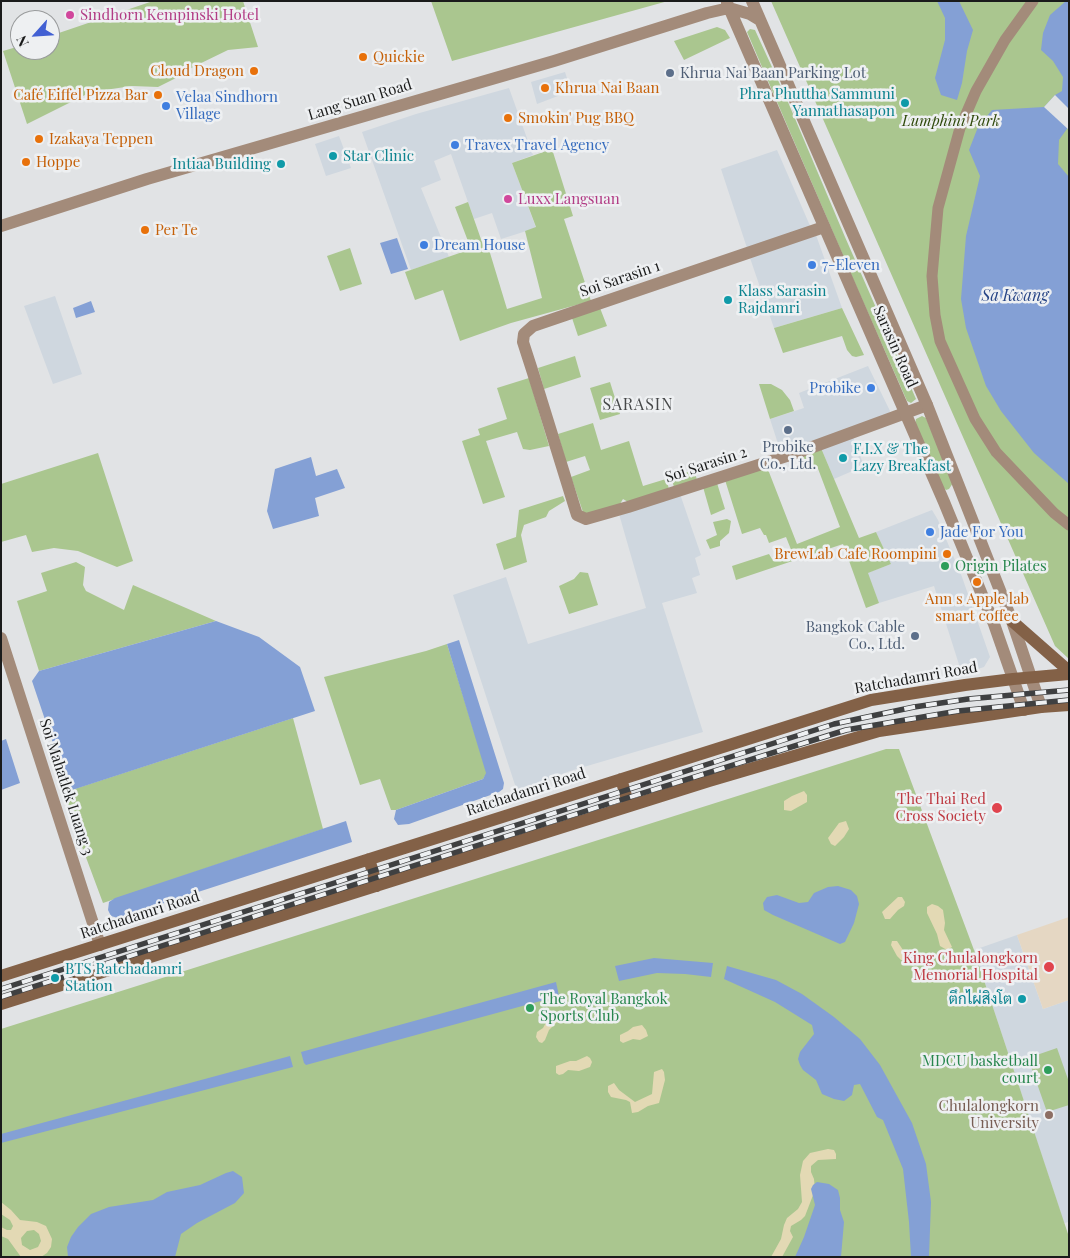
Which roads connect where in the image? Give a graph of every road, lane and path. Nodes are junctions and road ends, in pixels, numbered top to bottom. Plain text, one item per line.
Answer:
1 (752, 1) edge
2 (1033, 1) edge
3 (727, 4) edge
4 (760, 20) junction
5 (1, 226) edge
6 (824, 227) junction
7 (927, 406) junction
8 (906, 413) junction
9 (550, 431) joint
10 (962, 493) junction
11 (944, 502) junction
12 (971, 515) junction
13 (1069, 525) edge
14 (954, 526) junction
15 (1012, 621) junction
16 (1, 638) edge
17 (1069, 673) edge
18 (1031, 677) junction
19 (1013, 678) junction
20 (1069, 705) edge
21 (1041, 707) junction
22 (1024, 710) junction
23 (621, 779) junction
24 (629, 806) junction
25 (369, 859) junction
26 (377, 886) junction
27 (100, 944) junction
28 (1, 976) edge
29 (1, 1004) edge

1 - 4 street, Sarasin Road
2 - 13 street
3 - 4 street
3 - 5 street, Lang Suan Road
3 - 6 street, Sarasin Road
4 - 7 street, Sarasin Road
6 - 8 street, Sarasin Road
6 - 9 street, Soi Sarasin 1
7 - 8 street, Soi Sarasin 2
7 - 10 street, Sarasin Road
8 - 9 street, Soi Sarasin 2
8 - 11 street, Sarasin Road
10 - 11 street
10 - 12 street, Sarasin Road
11 - 14 street, Sarasin Road
12 - 14 street
12 - 15 street, Sarasin Road
14 - 19 street, Sarasin Road
15 - 17 main road
15 - 18 street, Sarasin Road
16 - 27 street, Soi Mahatlek Luang 3
17 - 18 main road, Ratchadamri Road
18 - 19 main road, Ratchadamri Road
18 - 21 street, Sarasin Road
19 - 22 street, Sarasin Road
19 - 23 main road, Ratchadamri Road
20 - 21 main road
21 - 22 main road
22 - 24 main road
23 - 24 main road
23 - 25 main road, Ratchadamri Road
24 - 26 main road
25 - 26 main road
25 - 27 main road, Ratchadamri Road
26 - 29 main road
27 - 28 main road, Ratchadamri Road

